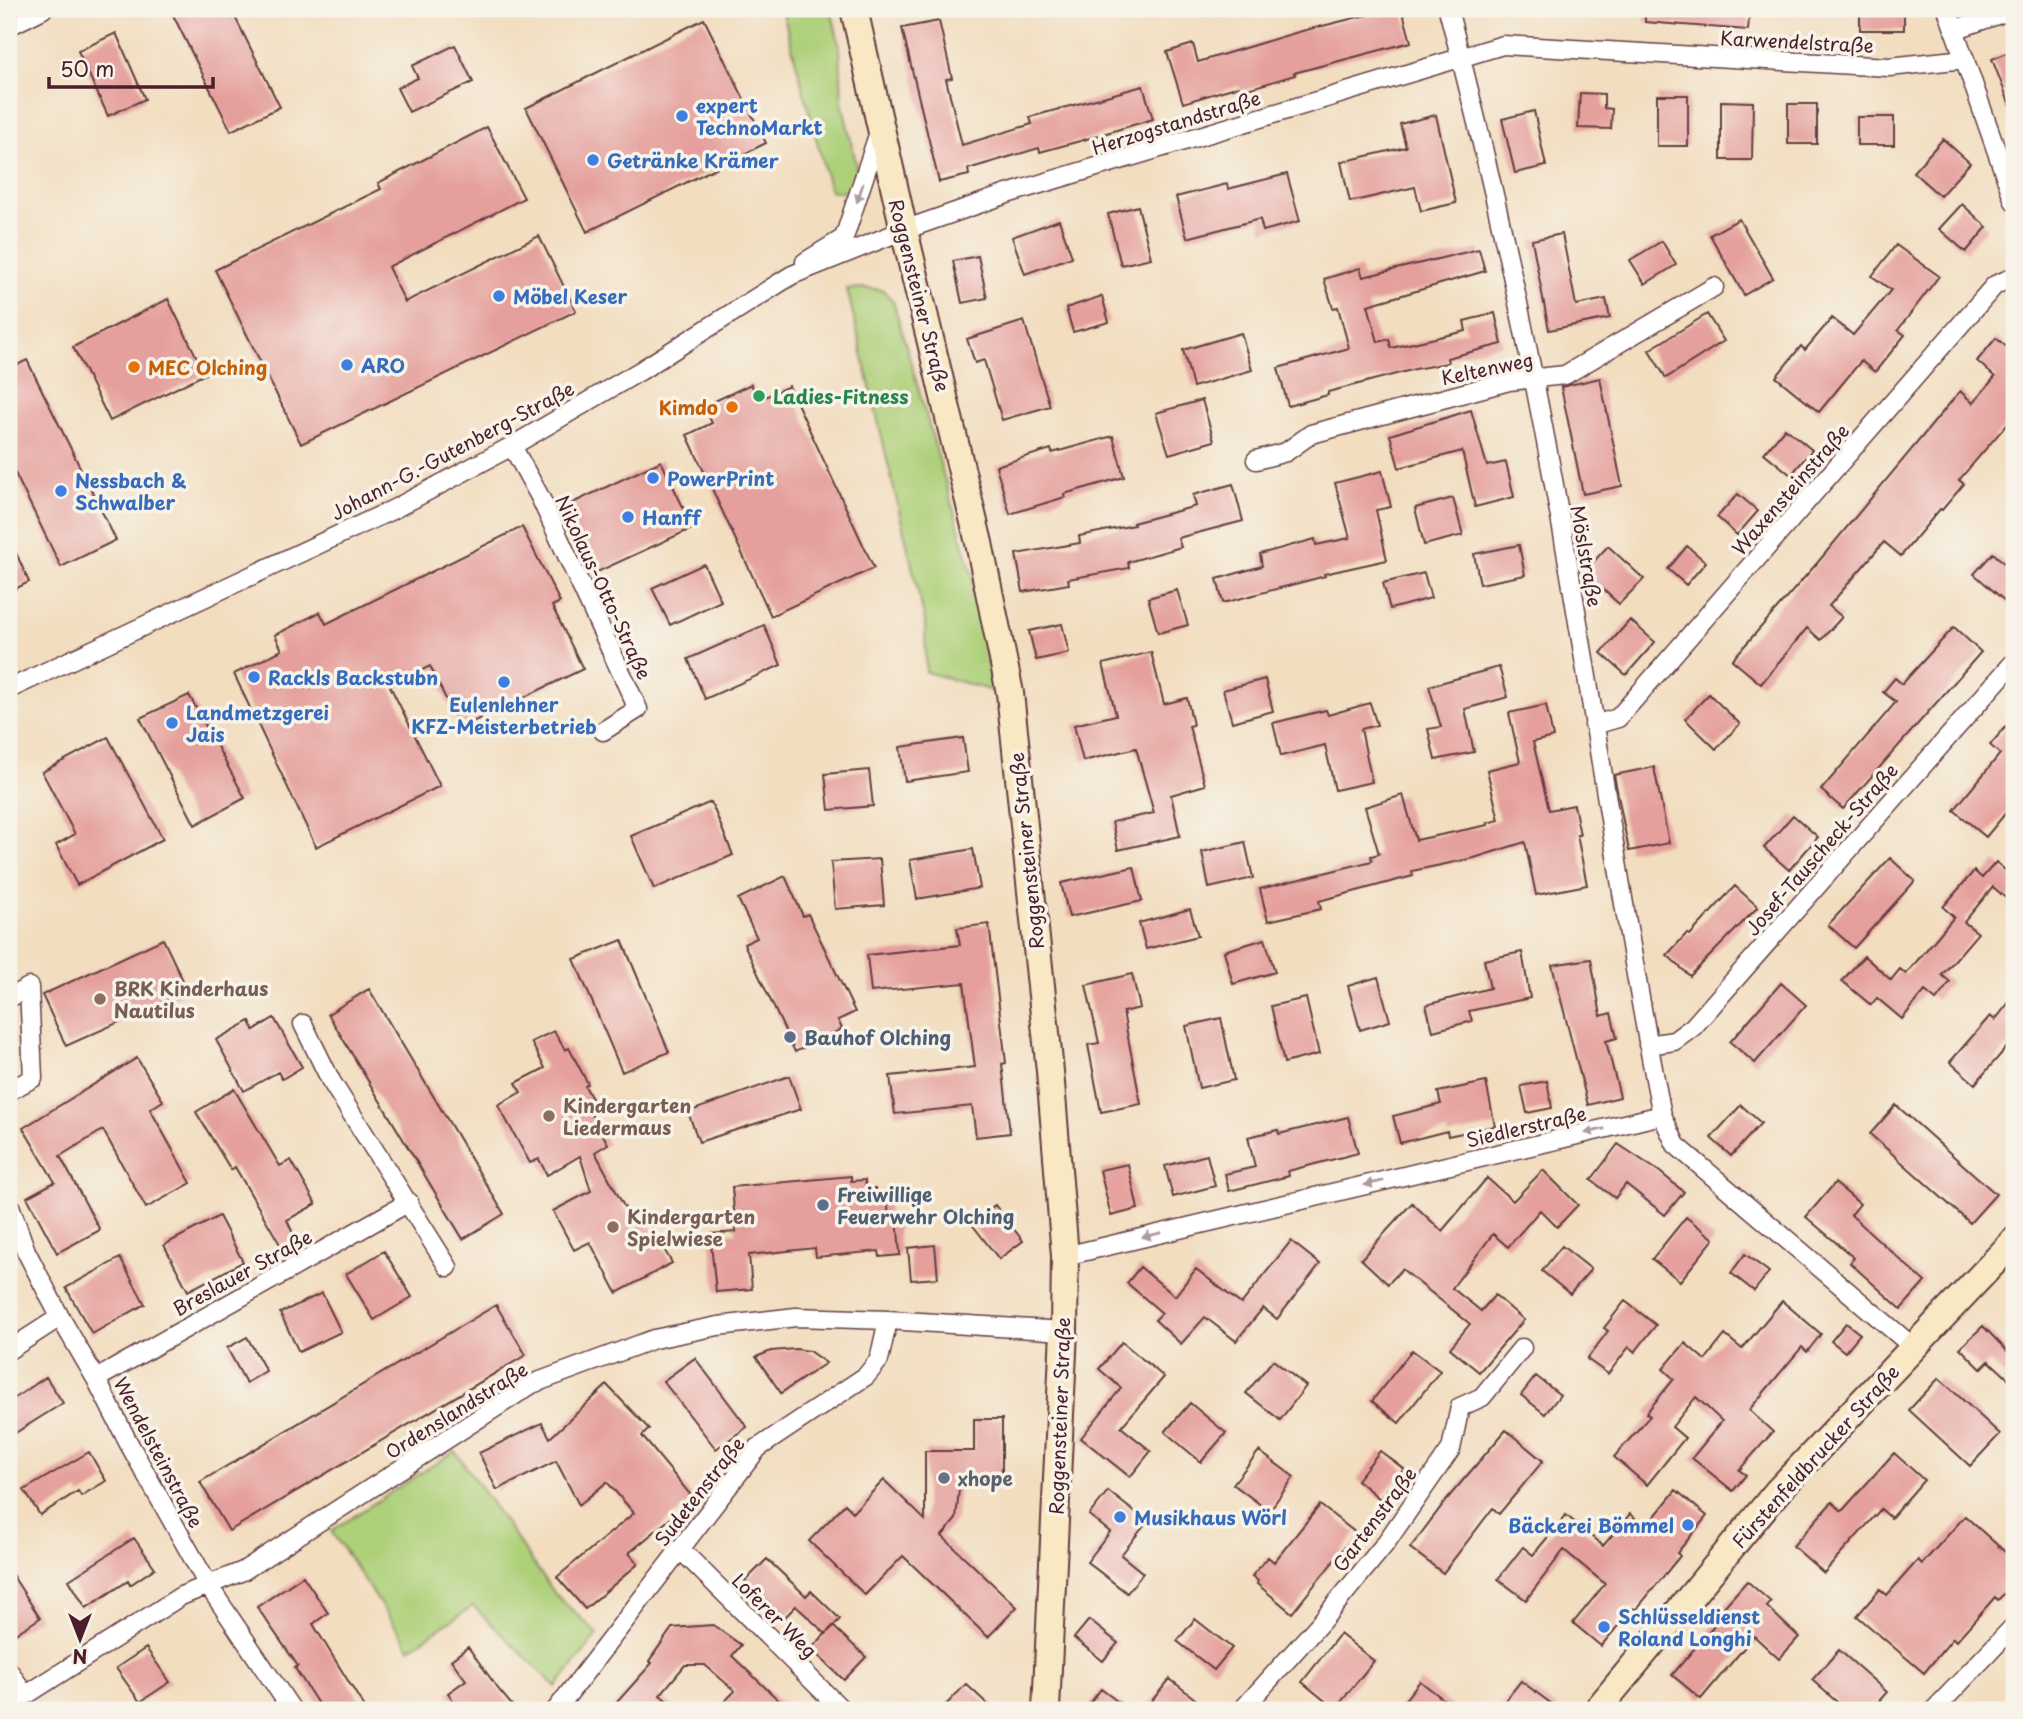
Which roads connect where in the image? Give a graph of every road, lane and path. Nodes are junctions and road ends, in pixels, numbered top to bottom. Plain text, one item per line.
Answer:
1 (43, 9) edge
2 (854, 9) edge
3 (1448, 9) edge
4 (1947, 9) edge
5 (2014, 9) edge
6 (9, 26) edge
7 (1954, 30) junction
8 (1461, 58) junction
9 (1965, 59) junction
10 (880, 128) junction
11 (2014, 201) edge
12 (904, 230) junction
13 (793, 275) junction
14 (2014, 277) edge
15 (1714, 287) dead end
16 (1533, 378) junction
17 (512, 446) junction
18 (1256, 460) dead end
19 (2014, 662) edge
20 (9, 689) edge
21 (1594, 725) junction
22 (603, 731) dead end
23 (9, 998) edge
24 (303, 1024) dead end
25 (1648, 1045) junction
26 (9, 1091) edge
27 (1662, 1115) junction
28 (409, 1202) junction
29 (9, 1203) edge
30 (2014, 1241) edge
31 (1065, 1256) junction
32 (448, 1267) dead end
33 (60, 1317) junction
34 (888, 1320) junction
35 (1064, 1331) junction
36 (1913, 1347) junction
37 (1522, 1348) dead end
38 (9, 1350) edge
39 (96, 1379) junction
40 (680, 1549) junction
41 (208, 1585) junction
42 (2014, 1626) edge
43 (9, 1671) edge
44 (25, 1695) junction
45 (9, 1706) edge
46 (292, 1710) edge
47 (556, 1710) edge
48 (842, 1710) edge
49 (1046, 1710) edge
50 (1242, 1710) edge
51 (1597, 1710) edge
52 (1934, 1710) edge

1 - 6 street
2 - 10 main road, Roggensteiner Straße
3 - 8 street, Möslstraße
4 - 7 street
5 - 7 street
7 - 9 street
8 - 9 street, Karwendelstraße
8 - 12 street, Herzogstandstraße
8 - 16 street, Möslstraße
9 - 11 street
10 - 12 main road, Roggensteiner Straße
10 -> 13 street
12 - 13 street, Johann-G.-Gutenberg-Straße
12 - 31 main road, Roggensteiner Straße
13 - 17 street, Johann-G.-Gutenberg-Straße
14 - 21 street, Waxensteinstraße
15 - 16 street, Keltenweg
16 - 18 street, Keltenweg
16 - 21 street, Möslstraße
17 - 20 street, Johann-G.-Gutenberg-Straße
17 - 22 street, Nikolaus-Otto-Straße
19 - 25 street, Josef-Tauscheck-Straße
21 - 25 street, Möslstraße
23 - 26 street
24 - 28 street
25 - 27 street, Möslstraße
27 -> 31 street, Siedlerstraße
27 - 36 street
28 - 32 street
28 - 39 street, Breslauer Straße
29 - 33 street, Wendelsteinstraße
30 - 36 main road, Fürstenfeldbrucker Straße
31 - 35 main road, Roggensteiner Straße
33 - 38 street
33 - 39 street, Wendelsteinstraße
34 - 35 street, Ordenslandstraße
34 - 40 street, Sudetenstraße
34 - 41 street, Ordenslandstraße
35 - 49 main road, Roggensteiner Straße
36 - 51 main road, Fürstenfeldbrucker Straße
37 - 50 street, Gartenstraße
39 - 41 street, Wendelsteinstraße
40 - 47 street, Sudetenstraße
40 - 48 street, Loferer Weg
41 - 44 street, Ordenslandstraße
41 - 46 street, Wendelsteinstraße
42 - 52 street
43 - 44 street
44 - 45 street, Ordenslandstraße

